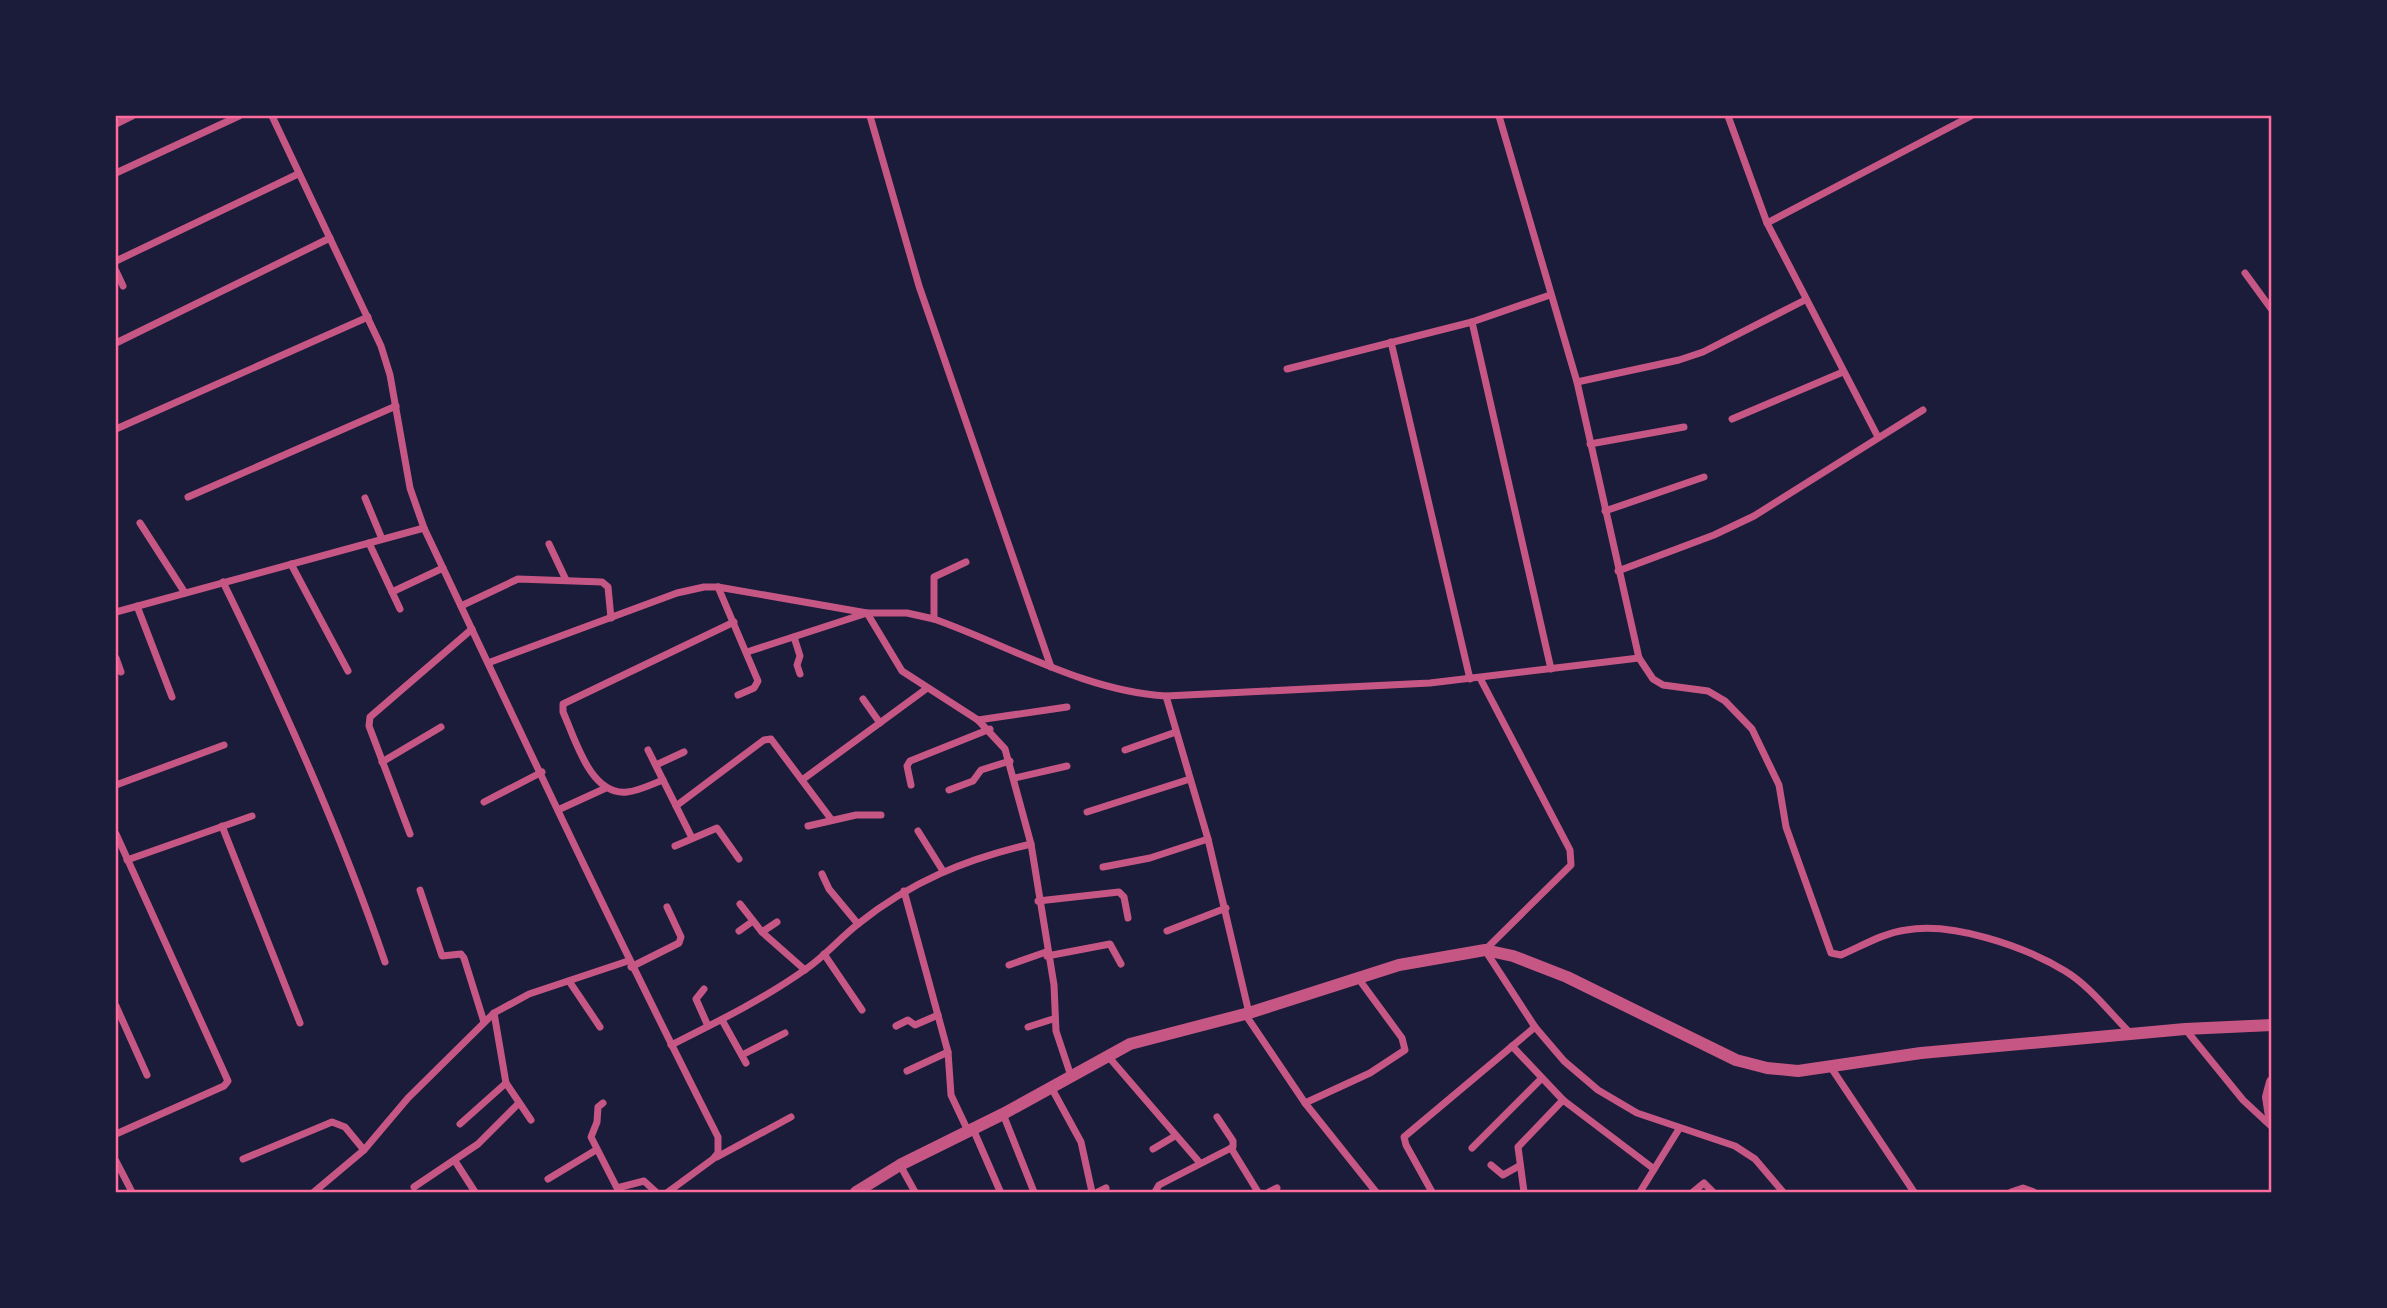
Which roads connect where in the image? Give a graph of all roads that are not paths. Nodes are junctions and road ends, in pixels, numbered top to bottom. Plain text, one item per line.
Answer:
1 (132, 116) edge
2 (239, 116) edge
3 (272, 116) edge
4 (870, 116) edge
5 (1499, 116) edge
6 (1728, 116) edge
7 (1971, 116) edge
8 (116, 124) edge
9 (116, 173) edge
10 (298, 174) junction
11 (1768, 223) junction
12 (330, 239) junction
13 (116, 261) edge
14 (116, 271) edge
15 (2245, 273) dead end
16 (123, 286) dead end
17 (1550, 295) junction
18 (1805, 300) junction
19 (2272, 310) edge
20 (368, 317) junction
21 (1472, 322) junction
22 (116, 342) edge
23 (1391, 342) junction
24 (1287, 369) dead end
25 (1843, 372) junction
26 (1577, 382) junction
27 (396, 406) junction
28 (1923, 410) dead end
29 (1732, 419) dead end
30 (1684, 427) dead end
31 (116, 429) edge
32 (1878, 437) junction
33 (1590, 444) junction
34 (1704, 477) dead end
35 (188, 498) dead end
36 (365, 498) dead end
37 (1605, 510) junction
38 (140, 523) dead end
39 (424, 528) junction
40 (382, 539) junction
41 (369, 543) junction
42 (549, 544) dead end
43 (966, 562) dead end
44 (291, 564) junction
45 (443, 568) junction
46 (1618, 571) junction
47 (566, 580) junction
48 (223, 582) junction
49 (718, 587) junction
50 (392, 592) junction
51 (185, 593) junction
52 (137, 606) junction
53 (461, 606) junction
54 (400, 609) dead end
55 (116, 612) edge
56 (867, 613) junction
57 (611, 618) junction
58 (934, 619) junction
59 (734, 622) junction
60 (472, 629) junction
61 (794, 637) junction
62 (747, 652) junction
63 (116, 658) edge
64 (1639, 658) junction
65 (488, 663) junction
66 (1051, 667) junction
67 (1551, 669) junction
68 (348, 671) dead end
69 (121, 672) dead end
70 (800, 674) dead end
71 (1480, 678) junction
72 (1470, 679) junction
73 (926, 689) junction
74 (738, 695) dead end
75 (1166, 696) junction
76 (172, 697) dead end
77 (863, 699) dead end
78 (1067, 707) dead end
79 (978, 720) junction
80 (880, 723) junction
81 (442, 727) dead end
82 (990, 729) junction
83 (1176, 732) junction
84 (224, 745) dead end
85 (648, 750) dead end
86 (1125, 750) dead end
87 (684, 752) dead end
88 (1010, 761) junction
89 (382, 762) junction
90 (656, 765) junction
91 (1067, 766) dead end
92 (541, 772) junction
93 (1014, 778) junction
94 (1190, 779) junction
95 (663, 780) junction
96 (802, 780) junction
97 (116, 785) edge
98 (911, 785) dead end
99 (606, 788) junction
100 (949, 790) dead end
101 (484, 802) dead end
102 (676, 806) junction
103 (560, 809) junction
104 (1087, 811) dead end
105 (881, 815) dead end
106 (252, 816) dead end
107 (831, 819) junction
108 (808, 826) dead end
109 (222, 827) junction
110 (918, 831) dead end
111 (116, 834) edge
112 (410, 834) dead end
113 (692, 838) junction
114 (1208, 839) junction
115 (1031, 844) junction
116 (675, 846) dead end
117 (739, 859) dead end
118 (127, 860) junction
119 (1102, 867) dead end
120 (943, 871) junction
121 (822, 874) dead end
122 (420, 890) dead end
123 (904, 891) junction
124 (1038, 901) junction
125 (740, 904) dead end
126 (667, 907) dead end
127 (1226, 908) junction
128 (1128, 918) dead end
129 (753, 921) junction
130 (777, 922) dead end
131 (858, 924) junction
132 (739, 931) dead end
133 (1167, 931) dead end
134 (762, 932) junction
135 (1485, 950) junction
136 (824, 954) junction
137 (1047, 954) junction
138 (385, 962) dead end
139 (630, 964) junction
140 (1121, 964) dead end
141 (1009, 965) dead end
142 (805, 970) junction
143 (1358, 978) junction
144 (569, 981) junction
145 (705, 989) dead end
146 (116, 1006) edge
147 (862, 1010) dead end
148 (494, 1013) junction
149 (1247, 1013) junction
150 (938, 1015) junction
151 (1053, 1019) junction
152 (722, 1020) junction
153 (484, 1022) junction
154 (300, 1023) dead end
155 (2272, 1025) edge
156 (708, 1026) junction
157 (896, 1026) dead end
158 (600, 1027) dead end
159 (1028, 1027) dead end
160 (1535, 1027) junction
161 (2185, 1029) junction
162 (785, 1033) dead end
163 (2130, 1034) junction
164 (671, 1045) junction
165 (1512, 1046) junction
166 (948, 1052) junction
167 (1107, 1055) junction
168 (1830, 1066) junction
169 (907, 1071) dead end
170 (147, 1074) dead end
171 (1071, 1076) junction
172 (1541, 1079) junction
173 (2272, 1082) edge
174 (506, 1083) junction
175 (1051, 1087) junction
176 (1563, 1100) junction
177 (603, 1103) dead end
178 (1305, 1103) junction
179 (518, 1104) junction
180 (1003, 1114) junction
181 (791, 1117) dead end
182 (1217, 1117) dead end
183 (531, 1120) dead end
184 (460, 1124) dead end
185 (2272, 1125) edge
186 (1679, 1129) junction
187 (970, 1130) junction
188 (116, 1134) edge
189 (1175, 1136) junction
190 (1230, 1148) junction
191 (1472, 1148) dead end
192 (1153, 1149) dead end
193 (364, 1150) junction
194 (596, 1150) junction
195 (243, 1159) dead end
196 (713, 1159) junction
197 (116, 1161) edge
198 (455, 1161) junction
199 (1200, 1163) junction
200 (900, 1165) junction
201 (1490, 1165) dead end
202 (1520, 1166) junction
203 (1654, 1169) junction
204 (126, 1180) junction
205 (548, 1180) dead end
206 (116, 1183) edge
207 (414, 1187) dead end
208 (1106, 1188) dead end
209 (613, 1190) edge
210 (318, 1191) edge
211 (1000, 1191) edge
212 (132, 1192) edge
213 (475, 1192) edge
214 (656, 1192) edge
215 (668, 1192) edge
216 (856, 1192) edge
217 (915, 1192) edge
218 (1034, 1192) edge
219 (1092, 1192) edge
220 (1098, 1192) edge
221 (1155, 1192) edge
222 (1258, 1192) edge
223 (1376, 1192) edge
224 (1432, 1192) edge
225 (1524, 1192) edge
226 (1640, 1192) edge
227 (1693, 1192) edge
228 (1713, 1192) edge
229 (1783, 1192) edge
230 (1914, 1192) edge
231 (2011, 1192) edge
232 (2034, 1192) edge

1 - 8 street
2 - 9 street
3 - 10 street
4 - 66 street
5 - 17 street
6 - 11 street
7 - 11 street
10 - 12 street
10 - 13 street
11 - 18 street
12 - 20 street
12 - 22 street
14 - 16 street
15 - 19 street
17 - 21 street
17 - 26 street
18 - 25 street
18 - 26 street
20 - 27 street
20 - 31 street
21 - 23 street
21 - 67 street
23 - 24 street
23 - 72 street
25 - 29 street
25 - 32 street
26 - 33 street
27 - 35 street
27 - 39 street
28 - 32 street
30 - 33 street
32 - 46 street
33 - 37 street
34 - 37 street
36 - 40 street
37 - 46 street
38 - 51 street
39 - 40 street
39 - 45 street
40 - 41 street
41 - 44 street
41 - 50 street
42 - 47 street
43 - 58 street
44 - 48 street
44 - 68 street
45 - 50 street
45 - 53 street
46 - 64 street
47 - 53 street
47 - 57 street
48 - 51 street
48 - 138 street
49 - 56 street
49 - 57 street
49 - 59 street
50 - 54 street
51 - 52 street
52 - 55 street
52 - 76 street
53 - 60 street
56 - 58 street
56 - 61 street
56 - 73 street
57 - 65 street
58 - 66 street
59 - 62 street
59 - 99 street
60 - 65 street
60 - 89 street
61 - 62 street
61 - 70 street
62 - 74 street
63 - 69 street
64 - 67 street
64 - 163 street
65 - 92 street
66 - 75 street
67 - 71 street
71 - 72 street
71 - 135 street
72 - 75 street
73 - 79 street
73 - 80 street
75 - 83 street
77 - 80 street
78 - 79 street
79 - 82 street
80 - 96 street
81 - 89 street
82 - 88 street
82 - 98 street
83 - 86 street
83 - 94 street
84 - 97 street
85 - 90 street
87 - 90 street
88 - 93 street
88 - 100 street
89 - 112 street
90 - 95 street
91 - 93 street
92 - 101 street
92 - 103 street
93 - 115 street
94 - 104 street
94 - 114 street
95 - 99 street
95 - 102 street
96 - 102 street
96 - 107 street
99 - 103 street
102 - 113 street
103 - 139 street
105 - 107 street
106 - 109 street
107 - 108 street
109 - 118 street
109 - 154 street
110 - 120 street
111 - 118 street
113 - 116 street
113 - 117 street
114 - 119 street
114 - 127 street
115 - 120 street
115 - 124 street
118 - 188 street
120 - 123 street
121 - 131 street
122 - 153 street
123 - 131 street
123 - 150 street
124 - 128 street
124 - 137 street
125 - 129 street
126 - 139 street
127 - 133 street
127 - 149 street
129 - 132 street
129 - 134 street
130 - 134 street
131 - 136 street
134 - 142 street
135 - 143 street
135 - 160 street
135 - 168 street
136 - 142 street
136 - 147 street
137 - 140 street
137 - 141 street
137 - 151 street
139 - 144 street
139 - 164 street
142 - 152 street
143 - 149 street
143 - 178 street
144 - 148 street
144 - 158 street
145 - 156 street
146 - 170 street
148 - 153 street
148 - 174 street
149 - 167 street
149 - 178 street
150 - 157 street
150 - 166 street
151 - 159 street
151 - 171 street
152 - 156 street
152 - 162 street
153 - 193 street
155 - 161 street
156 - 164 street
160 - 165 street
160 - 186 street
161 - 163 street
161 - 185 street
163 - 168 street
164 - 196 street
165 - 172 street
165 - 224 street
166 - 169 street
166 - 187 street
167 - 171 street
167 - 189 street
168 - 230 street
171 - 175 street
172 - 176 street
172 - 191 street
173 - 185 street
174 - 179 street
174 - 184 street
175 - 180 street
175 - 219 street
176 - 202 street
176 - 203 street
177 - 194 street
178 - 223 street
179 - 183 street
179 - 198 street
180 - 187 street
180 - 218 street
181 - 196 street
182 - 190 street
186 - 203 street
186 - 229 street
187 - 200 street
187 - 211 street
189 - 192 street
189 - 199 street
190 - 199 street
190 - 222 street
193 - 195 street
193 - 210 street
194 - 205 street
194 - 209 street
196 - 215 street
197 - 204 street
198 - 207 street
198 - 213 street
199 - 221 street
200 - 216 street
200 - 217 street
201 - 202 street
202 - 225 street
203 - 226 street
204 - 206 street
204 - 212 street
208 - 220 street
209 - 214 street
227 - 228 street
231 - 232 street

